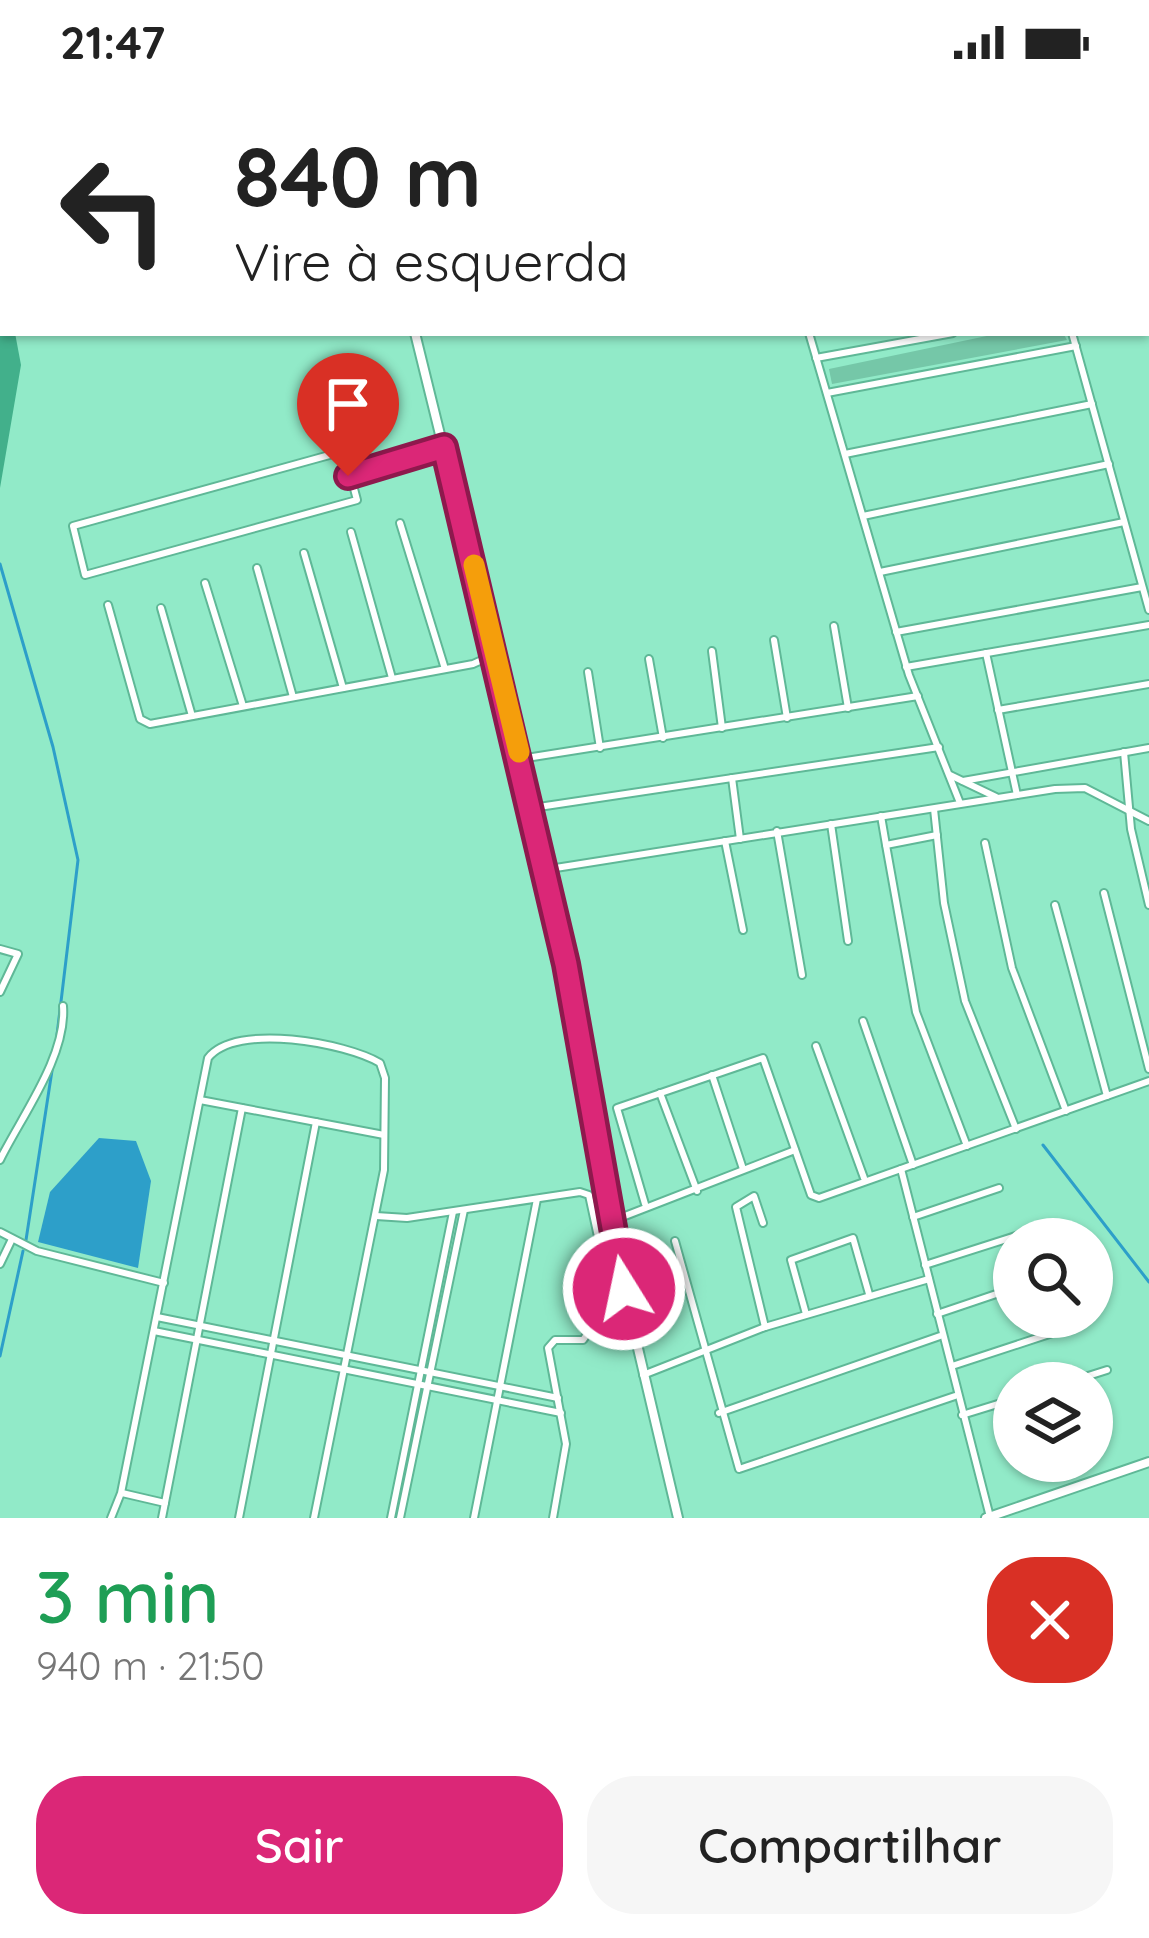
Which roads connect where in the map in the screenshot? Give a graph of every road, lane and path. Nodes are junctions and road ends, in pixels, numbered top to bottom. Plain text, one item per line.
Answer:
1 (416, 336) edge
2 (810, 336) edge
3 (937, 336) edge
4 (1073, 336) edge
5 (1076, 346) junction
6 (817, 358) junction
7 (827, 393) junction
8 (1092, 404) junction
9 (444, 447) junction
10 (845, 454) junction
11 (1108, 464) junction
12 (348, 476) junction
13 (863, 516) junction
14 (1124, 522) junction
15 (400, 523) dead end
16 (351, 532) dead end
17 (304, 553) dead end
18 (257, 568) dead end
19 (879, 572) junction
20 (205, 583) dead end
21 (1142, 587) junction
22 (108, 605) dead end
23 (161, 608) dead end
24 (1149, 610) edge
25 (1149, 625) edge
26 (834, 626) dead end
27 (896, 632) junction
28 (773, 640) dead end
29 (712, 651) dead end
30 (986, 653) junction
31 (495, 654) junction
32 (649, 659) dead end
33 (907, 667) junction
34 (445, 668) junction
35 (588, 672) dead end
36 (392, 678) junction
37 (1149, 684) edge
38 (343, 688) junction
39 (918, 696) junction
40 (293, 697) junction
41 (243, 706) junction
42 (848, 708) junction
43 (998, 710) junction
44 (193, 716) junction
45 (787, 718) junction
46 (722, 728) junction
47 (663, 738) junction
48 (939, 747) junction
49 (600, 748) junction
50 (1149, 748) edge
51 (1124, 752) junction
52 (520, 759) junction
53 (1010, 770) junction
54 (950, 776) junction
55 (732, 778) junction
56 (963, 781) junction
57 (1017, 795) junction
58 (997, 798) junction
59 (960, 804) junction
60 (532, 808) junction
61 (934, 808) junction
62 (1133, 813) junction
63 (881, 816) junction
64 (1149, 821) edge
65 (831, 824) junction
66 (777, 831) junction
67 (937, 835) junction
68 (740, 838) junction
69 (725, 841) junction
70 (985, 843) dead end
71 (886, 845) junction
72 (543, 870) junction
73 (1104, 893) dead end
74 (1055, 904) dead end
75 (1149, 905) edge
76 (743, 930) dead end
77 (848, 941) dead end
78 (0, 949) edge
79 (802, 975) dead end
80 (0, 992) edge
81 (63, 1006) dead end
82 (863, 1021) dead end
83 (816, 1046) dead end
84 (1149, 1069) edge
85 (712, 1075) junction
86 (1149, 1081) edge
87 (660, 1093) junction
88 (1106, 1096) junction
89 (200, 1100) junction
90 (242, 1108) junction
91 (1066, 1111) junction
92 (316, 1122) junction
93 (1016, 1129) junction
94 (384, 1136) junction
95 (968, 1146) junction
96 (795, 1150) junction
97 (0, 1160) edge
98 (913, 1165) junction
99 (743, 1168) junction
100 (901, 1169) junction
101 (864, 1178) junction
102 (999, 1187) dead end
103 (697, 1191) junction
104 (537, 1198) junction
105 (645, 1204) junction
106 (464, 1210) junction
107 (453, 1211) junction
108 (375, 1216) junction
109 (913, 1217) junction
110 (611, 1221) junction
111 (764, 1223) dead end
112 (0, 1232) edge
113 (12, 1239) junction
114 (675, 1240) dead end
115 (993, 1243) edge
116 (0, 1264) edge
117 (925, 1265) junction
118 (928, 1279) junction
119 (164, 1283) junction
120 (869, 1294) junction
121 (993, 1295) edge
122 (937, 1313) junction
123 (806, 1314) junction
124 (157, 1317) junction
125 (200, 1326) junction
126 (765, 1327) junction
127 (154, 1330) junction
128 (940, 1336) junction
129 (1037, 1338) edge
130 (197, 1340) junction
131 (274, 1341) junction
132 (704, 1354) junction
133 (272, 1355) junction
134 (347, 1356) junction
135 (950, 1366) junction
136 (344, 1370) junction
137 (425, 1371) junction
138 (643, 1375) junction
139 (422, 1386) junction
140 (502, 1386) junction
141 (955, 1396) junction
142 (558, 1398) junction
143 (499, 1401) junction
144 (993, 1405) edge
145 (561, 1413) junction
146 (719, 1413) junction
147 (962, 1415) junction
148 (1149, 1462) edge
149 (121, 1493) junction
150 (165, 1503) junction
151 (988, 1517) edge
152 (111, 1518) edge
153 (163, 1518) edge
154 (239, 1518) edge
155 (314, 1518) edge
156 (391, 1518) edge
157 (400, 1518) edge
158 (475, 1518) edge
159 (553, 1518) edge
160 (677, 1518) edge

1 - 9 street
2 - 6 street
3 - 6 street
4 - 5 street
5 - 7 street
5 - 8 street
6 - 7 street
7 - 10 street
8 - 10 street
8 - 11 street
9 - 12 street
9 - 31 street
10 - 13 street
11 - 13 street
11 - 14 street
12 - 12 street
13 - 19 street
14 - 19 street
14 - 21 street
15 - 34 street
16 - 36 street
17 - 38 street
18 - 40 street
19 - 27 street
20 - 41 street
21 - 24 street
21 - 27 street
22 - 44 street
23 - 44 street
25 - 30 street
26 - 42 street
27 - 33 street
28 - 45 street
29 - 46 street
30 - 33 street
30 - 43 street
31 - 34 street
31 - 52 street
32 - 47 street
33 - 39 street
34 - 36 street
35 - 49 street
36 - 38 street
37 - 43 street
38 - 40 street
39 - 42 street
39 - 48 street
40 - 41 street
41 - 44 street
42 - 45 street
43 - 53 street
45 - 46 street
46 - 47 street
47 - 49 street
48 - 54 street
48 - 55 street
49 - 52 street
50 - 51 street
51 - 53 street
51 - 62 street
52 - 60 street
53 - 56 street
53 - 57 street
54 - 56 street
54 - 59 street
55 - 60 street
55 - 68 street
56 - 58 street
57 - 58 street
57 - 62 street
58 - 59 street
59 - 61 street
60 - 72 street
61 - 63 street
61 - 67 street
62 - 64 street
62 - 75 street
63 - 65 street
63 - 71 street
65 - 66 street
65 - 77 street
66 - 68 street
66 - 79 street
67 - 71 street
67 - 93 street
68 - 69 street
69 - 72 street
69 - 76 street
70 - 91 street
71 - 95 street
72 - 110 street
73 - 84 street
74 - 88 street
78 - 80 street
81 - 97 street
82 - 98 street
83 - 101 street
85 - 87 street
85 - 96 street
85 - 99 street
86 - 88 street
87 - 103 street
87 - 105 street
88 - 91 street
89 - 90 street
89 - 94 street
89 - 119 street
90 - 92 street
90 - 125 street
91 - 93 street
92 - 94 street
92 - 131 street
93 - 95 street
94 - 108 street
95 - 98 street
96 - 99 street
96 - 101 street
98 - 100 street
99 - 103 street
100 - 101 street
100 - 109 street
102 - 109 street
103 - 105 street
104 - 106 street
104 - 140 street
104 - 142 street
105 - 110 street
106 - 107 street
106 - 137 street
107 - 108 street
107 - 137 street
108 - 134 street
109 - 117 street
110 - 138 street
111 - 126 street
112 - 113 street
113 - 116 street
113 - 119 street
114 - 132 street
115 - 117 street
117 - 118 street
118 - 120 street
118 - 122 street
119 - 124 street
120 - 123 street
120 - 123 street
121 - 122 street
122 - 128 street
123 - 126 street
124 - 125 street
124 - 127 street
125 - 130 street
125 - 131 street
126 - 132 street
127 - 130 street
127 - 149 street
128 - 135 street
128 - 146 street
129 - 135 street
130 - 133 street
130 - 150 street
131 - 133 street
131 - 134 street
132 - 138 street
132 - 146 street
133 - 136 street
133 - 154 street
134 - 136 street
134 - 137 street
135 - 141 street
136 - 139 street
136 - 155 street
137 - 139 street
137 - 140 street
138 - 160 street
139 - 143 street
139 - 156 street
139 - 157 street
140 - 142 street
140 - 143 street
141 - 146 street
141 - 147 street
142 - 145 street
143 - 145 street
143 - 158 street
144 - 147 street
145 - 159 street
147 - 151 street
148 - 151 street
149 - 150 street
149 - 152 street
150 - 153 street

